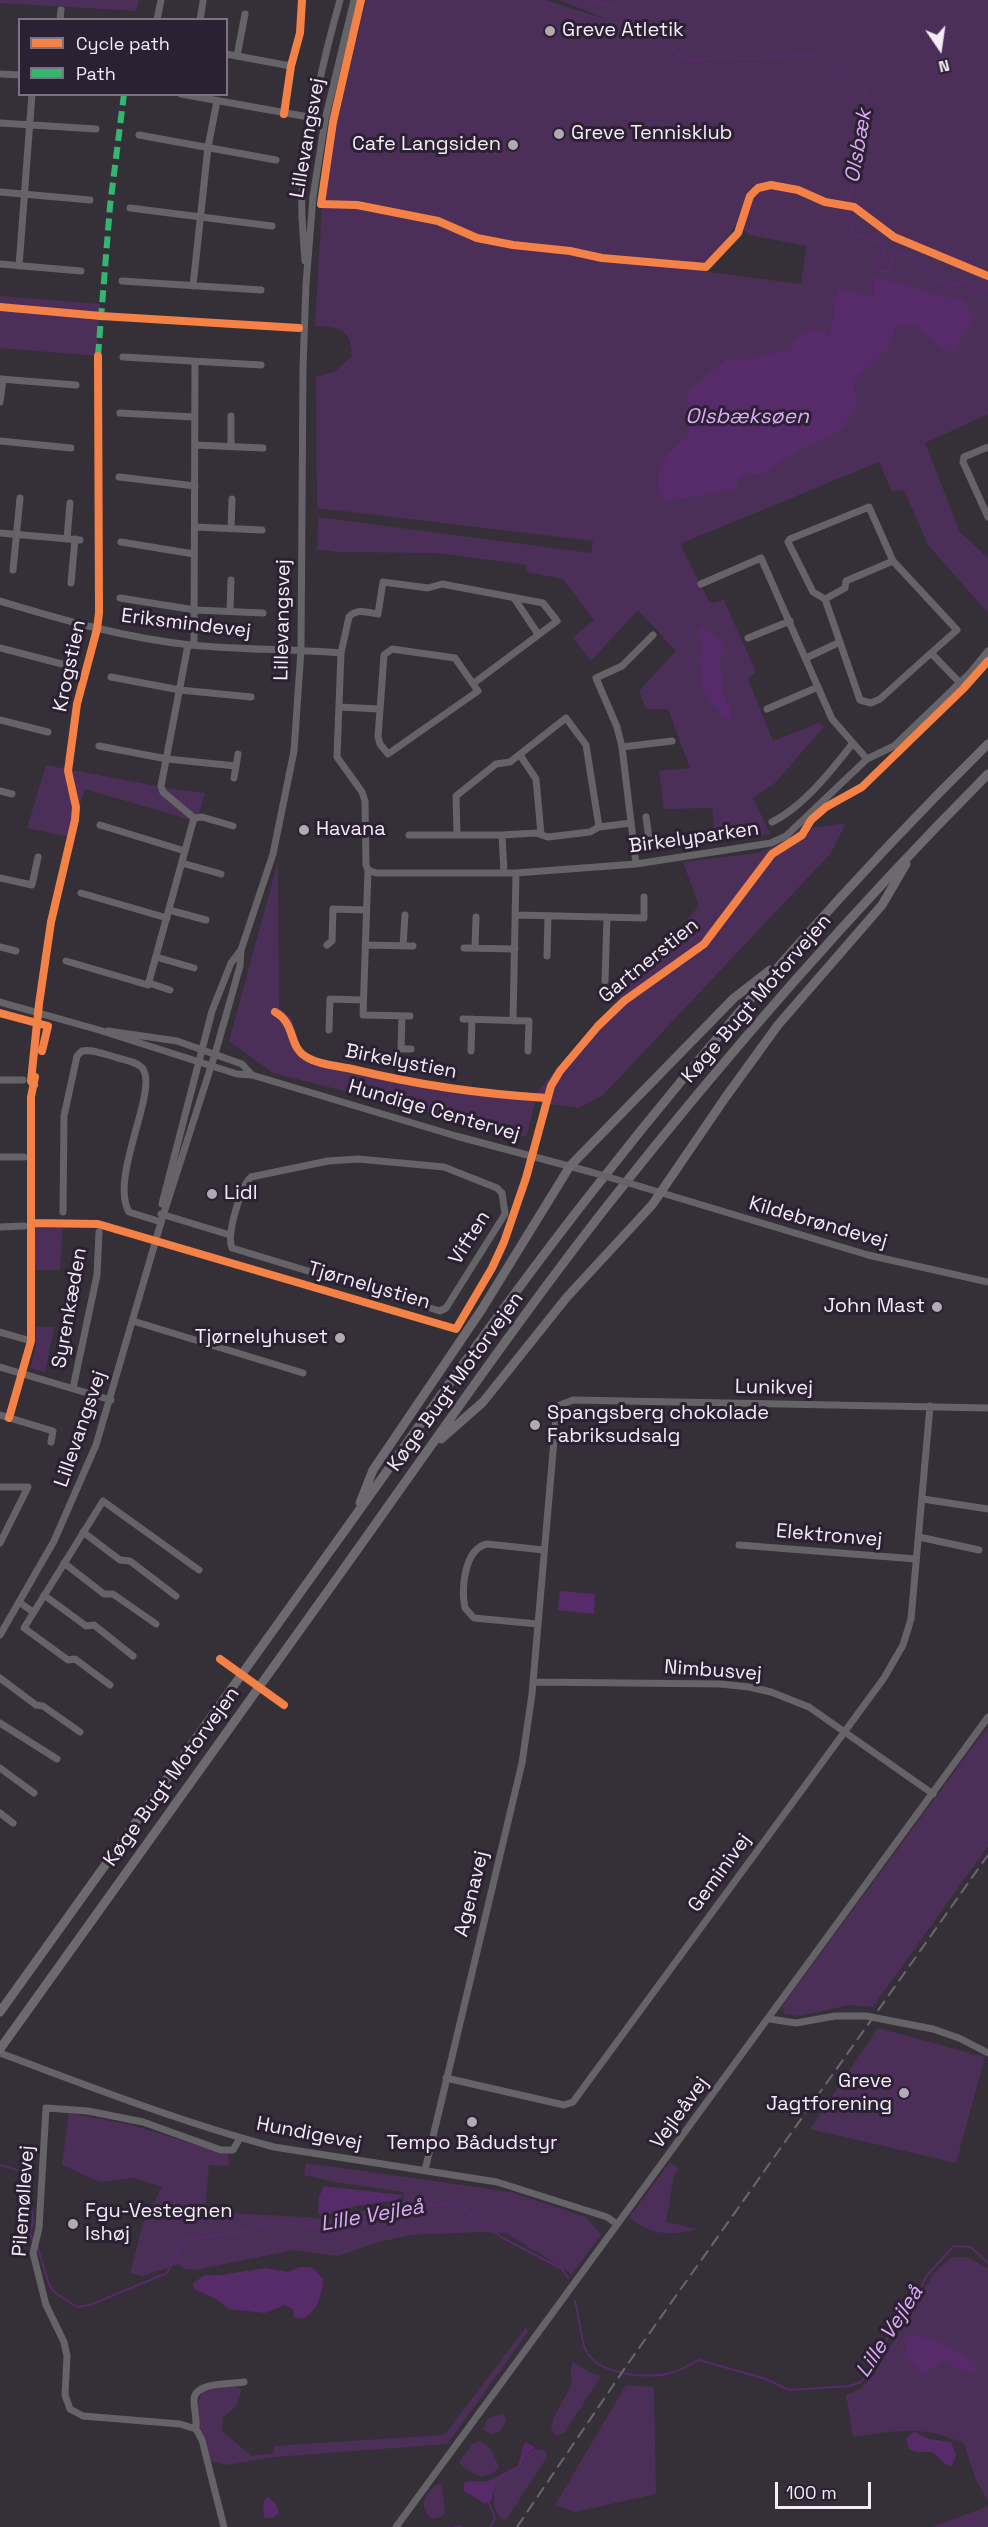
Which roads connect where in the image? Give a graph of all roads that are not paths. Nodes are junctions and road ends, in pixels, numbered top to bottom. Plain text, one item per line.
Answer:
1 (161, 0) edge
2 (340, 0) edge
3 (354, 0) edge
4 (203, 2) dead end
5 (61, 10) dead end
6 (245, 14) dead end
7 (60, 18) edge
8 (158, 18) edge
9 (200, 18) edge
10 (228, 54) edge
11 (237, 56) junction
12 (291, 66) dead end
13 (0, 75) edge
14 (18, 75) edge
15 (32, 96) edge
16 (191, 96) edge
17 (217, 101) junction
18 (313, 119) junction
19 (325, 120) junction
20 (0, 123) edge
21 (31, 124) junction
22 (96, 129) dead end
23 (139, 135) dead end
24 (208, 147) junction
25 (276, 160) dead end
26 (0, 192) edge
27 (25, 195) junction
28 (90, 200) dead end
29 (130, 208) dead end
30 (199, 216) junction
31 (272, 226) dead end
32 (0, 264) edge
33 (19, 266) junction
34 (81, 271) dead end
35 (122, 281) dead end
36 (306, 284) junction
37 (193, 286) junction
38 (261, 290) dead end
39 (123, 357) dead end
40 (195, 362) junction
41 (261, 365) dead end
42 (2, 379) edge
43 (76, 385) dead end
44 (0, 402) edge
45 (120, 413) dead end
46 (231, 416) dead end
47 (194, 417) junction
48 (0, 441) edge
49 (195, 445) junction
50 (231, 446) junction
51 (988, 447) edge
52 (71, 448) dead end
53 (262, 448) dead end
54 (119, 477) dead end
55 (195, 486) junction
56 (20, 498) dead end
57 (232, 499) dead end
58 (70, 502) dead end
59 (988, 517) edge
60 (195, 527) junction
61 (231, 529) junction
62 (262, 531) dead end
63 (0, 533) edge
64 (16, 535) junction
65 (74, 539) junction
66 (121, 542) dead end
67 (194, 554) junction
68 (893, 561) junction
69 (13, 570) dead end
70 (231, 580) dead end
71 (71, 583) dead end
72 (701, 584) dead end
73 (120, 598) dead end
74 (514, 598) junction
75 (825, 598) junction
76 (0, 601) edge
77 (195, 610) junction
78 (230, 612) junction
79 (263, 613) dead end
80 (790, 621) junction
81 (538, 634) junction
82 (653, 635) dead end
83 (748, 638) dead end
84 (840, 642) junction
85 (191, 645) junction
86 (0, 648) edge
87 (301, 650) junction
88 (988, 651) edge
89 (341, 653) junction
90 (931, 653) junction
91 (806, 658) junction
92 (62, 664) dead end
93 (111, 677) dead end
94 (474, 682) junction
95 (960, 683) junction
96 (818, 687) junction
97 (180, 690) junction
98 (251, 697) dead end
99 (339, 707) junction
100 (379, 709) junction
101 (767, 709) dead end
102 (0, 720) edge
103 (48, 732) dead end
104 (672, 741) dead end
105 (853, 743) junction
106 (988, 744) edge
107 (99, 746) dead end
108 (622, 747) junction
109 (238, 754) dead end
110 (520, 755) junction
111 (167, 759) junction
112 (867, 759) junction
113 (236, 766) junction
114 (988, 774) edge
115 (234, 778) dead end
116 (0, 791) edge
117 (12, 794) dead end
118 (646, 817) dead end
119 (194, 818) junction
120 (772, 822) dead end
121 (631, 823) junction
122 (100, 825) dead end
123 (232, 826) dead end
124 (599, 827) junction
125 (541, 834) junction
126 (456, 835) junction
127 (502, 835) junction
128 (410, 836) dead end
129 (695, 838) dead end
130 (649, 839) junction
131 (634, 841) junction
132 (915, 849) junction
133 (185, 851) junction
134 (38, 857) dead end
135 (182, 863) junction
136 (636, 864) junction
137 (368, 870) junction
138 (504, 873) junction
139 (516, 873) junction
140 (221, 874) dead end
141 (0, 878) edge
142 (81, 892) dead end
143 (644, 897) dead end
144 (366, 909) junction
145 (168, 914) junction
146 (405, 915) dead end
147 (516, 915) junction
148 (548, 916) junction
149 (476, 917) dead end
150 (607, 917) junction
151 (206, 920) dead end
152 (327, 945) dead end
153 (365, 945) junction
154 (403, 946) junction
155 (413, 946) dead end
156 (0, 947) edge
157 (475, 947) junction
158 (464, 948) dead end
159 (515, 949) junction
160 (241, 950) junction
161 (16, 951) dead end
162 (547, 956) dead end
163 (156, 957) junction
164 (787, 958) junction
165 (66, 961) dead end
166 (194, 968) dead end
167 (605, 981) dead end
168 (149, 983) junction
169 (170, 990) dead end
170 (363, 1000) junction
171 (0, 1002) edge
172 (463, 1019) dead end
173 (472, 1019) junction
174 (513, 1021) junction
175 (99, 1030) junction
176 (329, 1030) dead end
177 (202, 1049) junction
178 (411, 1050) dead end
179 (471, 1051) dead end
180 (528, 1051) dead end
181 (215, 1054) junction
182 (199, 1063) junction
183 (211, 1067) junction
184 (252, 1075) junction
185 (0, 1080) edge
186 (23, 1080) dead end
187 (0, 1157) edge
188 (24, 1157) dead end
189 (570, 1166) junction
190 (642, 1187) joint
191 (662, 1193) junction
192 (63, 1212) dead end
193 (162, 1217) junction
194 (24, 1226) dead end
195 (0, 1227) edge
196 (99, 1232) dead end
197 (230, 1235) junction
198 (988, 1282) edge
199 (133, 1321) junction
200 (0, 1332) edge
201 (31, 1341) dead end
202 (0, 1367) edge
203 (303, 1373) dead end
204 (73, 1388) junction
205 (111, 1400) junction
206 (560, 1405) joint
207 (930, 1406) junction
208 (988, 1408) edge
209 (0, 1415) edge
210 (51, 1442) dead end
211 (430, 1448) junction
212 (0, 1487) edge
213 (923, 1499) junction
214 (988, 1509) edge
215 (355, 1516) junction
216 (83, 1532) junction
217 (919, 1537) junction
218 (0, 1543) edge
219 (739, 1545) dead end
220 (544, 1550) junction
221 (979, 1550) dead end
222 (916, 1559) junction
223 (64, 1563) junction
224 (199, 1570) dead end
225 (44, 1595) junction
226 (176, 1596) dead end
227 (20, 1602) junction
228 (33, 1612) junction
229 (156, 1624) dead end
230 (538, 1624) junction
231 (0, 1635) edge
232 (133, 1656) dead end
233 (0, 1678) edge
234 (533, 1682) junction
235 (110, 1685) dead end
236 (988, 1717) edge
237 (0, 1723) edge
238 (80, 1732) dead end
239 (844, 1732) junction
240 (57, 1759) dead end
241 (0, 1768) edge
242 (34, 1793) dead end
243 (933, 1794) junction
244 (0, 1813) edge
245 (13, 1823) dead end
246 (0, 2012) edge
247 (770, 2019) junction
248 (0, 2051) edge
249 (988, 2053) edge
250 (446, 2078) junction
251 (240, 2138) junction
252 (425, 2170) junction
253 (617, 2224) junction
254 (244, 2382) dead end
255 (196, 2429) junction
256 (224, 2527) edge
257 (396, 2527) edge

1 - 8 street
2 - 18 street, Lillevangsvej
3 - 19 street, Lillevangsvej
4 - 9 street
5 - 7 street
6 - 11 street
10 - 11 street
11 - 12 street
13 - 14 street
15 - 21 street
16 - 17 street
17 - 18 street
17 - 24 street
18 - 19 street
18 - 36 street, Lillevangsvej
19 - 36 street, Lillevangsvej
20 - 21 street
21 - 22 street
21 - 27 street
23 - 24 street
24 - 25 street
24 - 30 street
26 - 27 street
27 - 28 street
27 - 33 street
29 - 30 street
30 - 31 street
30 - 37 street
32 - 33 street
33 - 34 street
35 - 37 street
36 - 87 street, Lillevangsvej
37 - 38 street
39 - 40 street
40 - 41 street
40 - 47 street
42 - 43 street
42 - 44 street
45 - 47 street
46 - 50 street
47 - 49 street
48 - 52 street
49 - 50 street
49 - 55 street
50 - 53 street
51 - 59 street
54 - 55 street
55 - 60 street
56 - 64 street
57 - 61 street
58 - 65 street
60 - 61 street
60 - 67 street
61 - 62 street
63 - 64 street
64 - 65 street
64 - 69 street
65 - 71 street
66 - 67 street
67 - 77 street
68 - 75 street
68 - 75 street
68 - 90 street
70 - 78 street
72 - 80 street
73 - 77 street
74 - 81 street
74 - 81 street
74 - 89 street
75 - 84 street
76 - 85 street, Eriksmindevej
77 - 78 street
77 - 85 street
78 - 79 street
80 - 83 street
80 - 91 street
81 - 94 street
82 - 108 street
84 - 90 street
84 - 91 street
85 - 87 street, Eriksmindevej
85 - 97 street
86 - 92 street
87 - 89 street
87 - 160 street, Lillevangsvej
88 - 95 street, Birkelyparken
89 - 99 street
90 - 95 street
91 - 96 street
93 - 97 street
94 - 100 street
94 - 100 street
95 - 112 street, Birkelyparken
96 - 101 street
96 - 105 street
97 - 98 street
97 - 111 street
99 - 100 street
99 - 137 street
102 - 103 street
104 - 108 street
105 - 112 street
105 - 120 street
106 - 164 highway, Køge Bugt Motorvejen
107 - 111 street
108 - 121 street
109 - 113 street
110 - 124 street
110 - 125 street
110 - 126 street
111 - 113 street
111 - 119 street
112 - 136 street, Birkelyparken
113 - 115 street
114 - 132 highway, Køge Bugt Motorvejen
116 - 117 street
118 - 130 street
119 - 123 street
119 - 133 street
121 - 124 street
121 - 131 street
122 - 133 street
124 - 125 street
125 - 127 street
126 - 127 street
126 - 128 street
127 - 138 street
129 - 130 street
130 - 131 street
131 - 136 street
132 - 191 highway
132 - 211 highway, Køge Bugt Motorvejen
133 - 135 street
134 - 141 street
135 - 140 street
135 - 145 street
136 - 139 street, Birkelyparken
137 - 138 street, Birkelyparken
137 - 144 street
138 - 139 street, Birkelyparken
139 - 147 street
142 - 145 street
143 - 150 street
144 - 152 street
144 - 153 street
145 - 151 street
145 - 163 street
146 - 154 street
147 - 148 street
147 - 159 street
148 - 150 street
148 - 162 street
149 - 157 street
150 - 167 street
153 - 154 street
153 - 170 street
154 - 155 street
156 - 161 street
157 - 158 street
157 - 159 street
159 - 174 street
160 - 177 street, Lillevangsvej
160 - 181 street, Lillevangsvej
163 - 166 street
163 - 168 street
164 - 189 highway
164 - 215 highway, Køge Bugt Motorvejen
165 - 168 street
168 - 169 street
170 - 176 street
170 - 178 street
171 - 175 street, Hundige Centervej
172 - 173 street
173 - 174 street
173 - 179 street
174 - 180 street
175 - 177 street, Hundige Centervej
175 - 182 street, Hundige Centervej
177 - 181 street, Hundige Centervej
177 - 182 street, Lillevangsvej
181 - 183 street, Lillevangsvej
181 - 184 street, Hundige Centervej
182 - 183 street, Hundige Centervej
182 - 193 street, Lillevangsvej
183 - 184 street, Hundige Centervej
183 - 193 street, Lillevangsvej
184 - 189 street, Hundige Centervej
185 - 186 street
187 - 188 street
189 - 190 street, Hundige Centervej, bridge
189 - 215 highway
190 - 191 street, Kildebrøndevej
191 - 198 street, Kildebrøndevej
191 - 211 highway
192 - 193 street, Viften
193 - 197 street, Viften
193 - 199 street, Lillevangsvej
194 - 195 street
196 - 204 street, Syrenkæden
197 - 197 street, Viften
199 - 203 street
199 - 205 street, Lillevangsvej
200 - 201 street
202 - 204 street
204 - 205 street
205 - 227 street, Lillevangsvej
206 - 207 street, Lunikvej
206 - 220 street, Agenavej
207 - 208 street, Lunikvej
207 - 213 street, Geminivej
209 - 210 street
211 - 248 highway, Køge Bugt Motorvejen
212 - 218 street
213 - 214 street
213 - 217 street, Geminivej
215 - 246 highway, Køge Bugt Motorvejen
216 - 223 street
216 - 224 street
216 - 226 street
217 - 221 street
217 - 222 street, Geminivej
219 - 222 street, Elektronvej
220 - 230 street, Agenavej
220 - 230 street
222 - 239 street, Geminivej
223 - 225 street
223 - 229 street
225 - 228 street
225 - 232 street
227 - 228 street
227 - 231 street, Lillevangsvej
228 - 235 street
230 - 234 street, Agenavej
233 - 238 street
234 - 239 street, Nimbusvej
234 - 250 street, Agenavej
236 - 243 street, Vejleåvej
237 - 240 street
239 - 243 street, Nimbusvej
239 - 250 street, Geminivej
241 - 242 street
243 - 247 street, Vejleåvej
244 - 245 street
247 - 249 street
247 - 253 street, Vejleåvej
248 - 251 street, Hundigevej
250 - 252 street, Agenavej
251 - 252 street, Hundigevej
251 - 255 street, Pilemøllevej
252 - 253 street, Hundigevej
253 - 257 street, Vejleåvej
254 - 255 street
255 - 256 street

